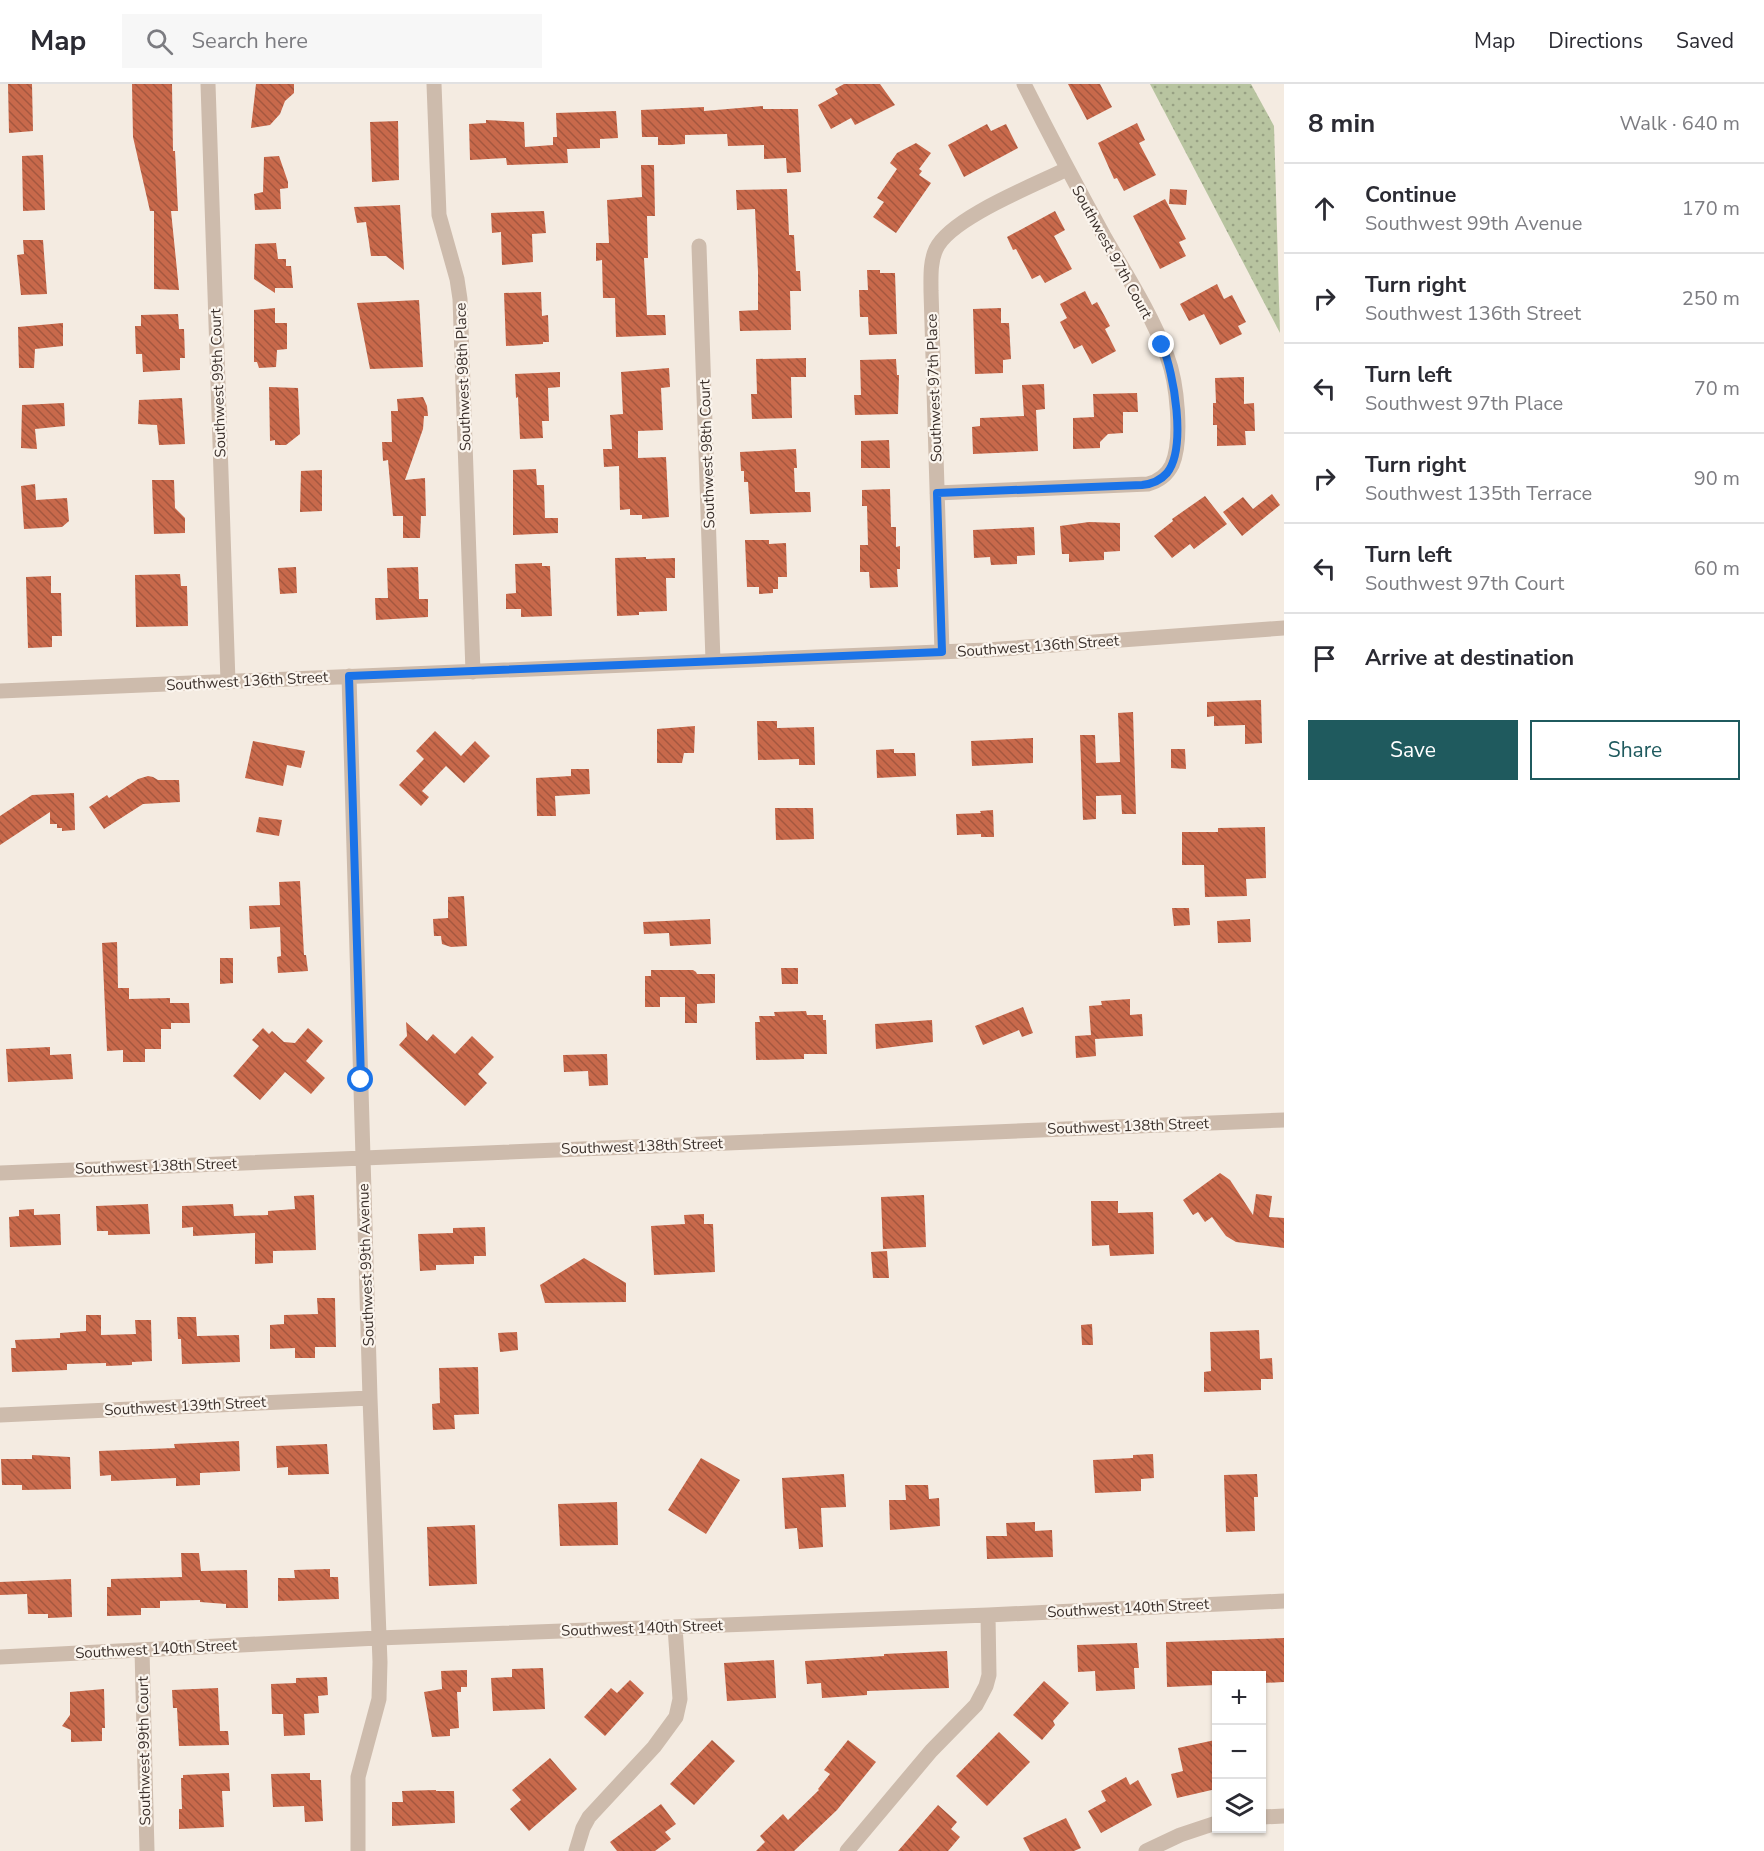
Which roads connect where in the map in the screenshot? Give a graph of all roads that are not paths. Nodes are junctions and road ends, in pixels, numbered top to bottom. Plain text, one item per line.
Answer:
1 (208, 84) edge
2 (434, 84) edge
3 (1024, 84) edge
4 (1067, 169) junction
5 (699, 246) dead end
6 (937, 493) junction
7 (1284, 628) edge
8 (942, 652) junction
9 (713, 661) junction
10 (473, 672) junction
11 (349, 676) junction
12 (228, 682) junction
13 (0, 691) edge
14 (1284, 1120) edge
15 (362, 1158) junction
16 (0, 1173) edge
17 (370, 1398) junction
18 (0, 1415) edge
19 (1284, 1600) edge
20 (988, 1615) junction
21 (675, 1626) junction
22 (378, 1638) junction
23 (142, 1650) junction
24 (0, 1657) edge
25 (1284, 1816) edge
26 (1266, 1817) edge
27 (1212, 1824) edge
28 (147, 1851) edge
29 (358, 1851) edge
30 (576, 1851) edge
31 (847, 1851) edge
32 (1146, 1851) edge

1 - 12 street, Southwest 99th Court
2 - 10 street, Southwest 98th Place
3 - 4 street, Southwest 97th Court
4 - 6 street, Southwest 97th Place
4 - 6 street, Southwest 97th Court
5 - 9 street, Southwest 98th Court
6 - 8 street, Southwest 97th Place
7 - 8 street, Southwest 136th Street
8 - 9 street, Southwest 136th Street
9 - 10 street, Southwest 136th Street
10 - 11 street, Southwest 136th Street
11 - 12 street, Southwest 136th Street
11 - 15 street, Southwest 99th Avenue
12 - 13 street, Southwest 136th Street
14 - 15 street, Southwest 138th Street
15 - 16 street, Southwest 138th Street
15 - 17 street, Southwest 99th Avenue
17 - 18 street, Southwest 139th Street
17 - 22 street, Southwest 99th Avenue
19 - 20 street, Southwest 140th Street
20 - 21 street, Southwest 140th Street
20 - 31 street
21 - 22 street, Southwest 140th Street
21 - 30 street
22 - 23 street, Southwest 140th Street
22 - 29 street, Southwest 99th Avenue
23 - 24 street, Southwest 140th Street
23 - 28 street, Southwest 99th Court
25 - 26 street
27 - 32 street

